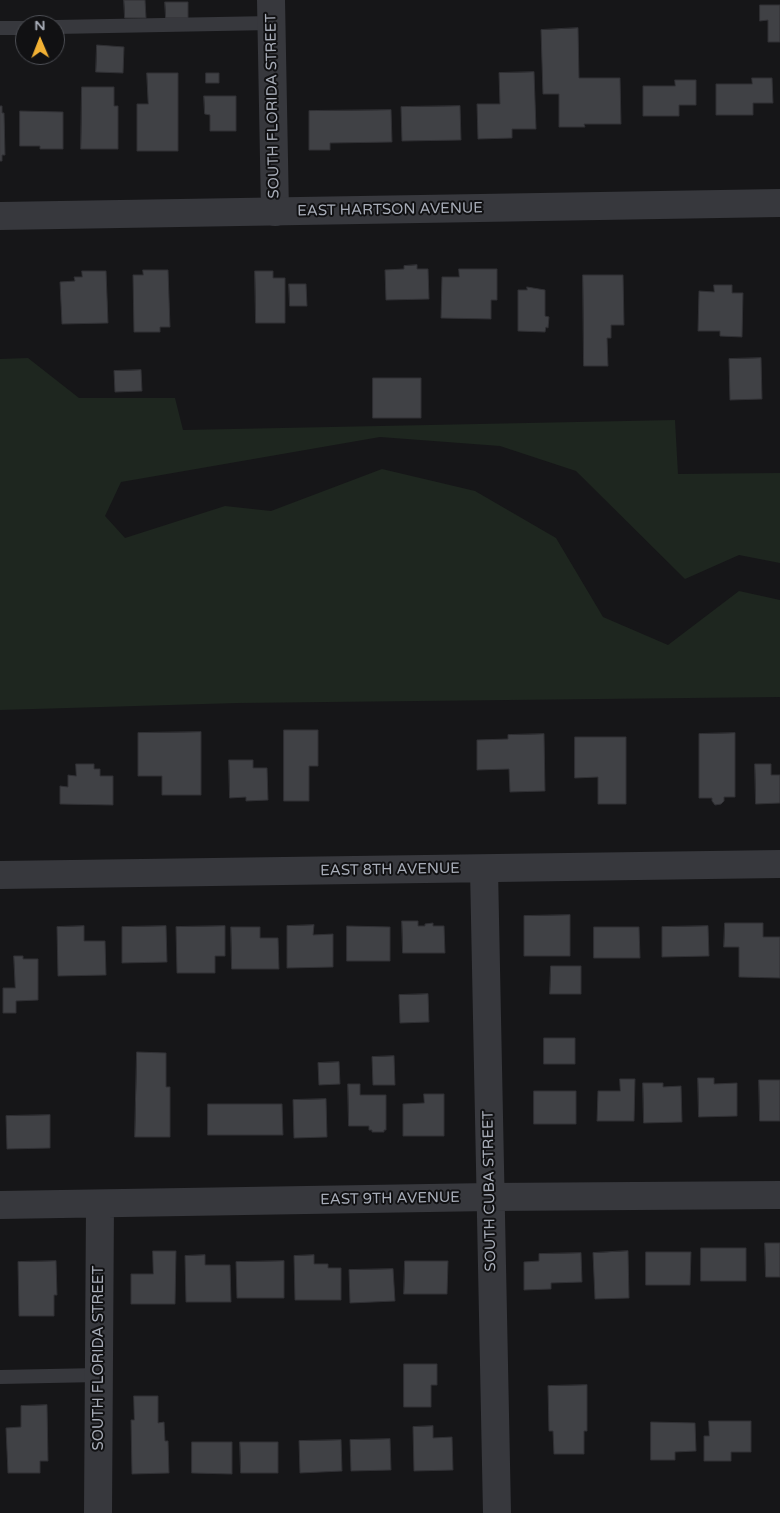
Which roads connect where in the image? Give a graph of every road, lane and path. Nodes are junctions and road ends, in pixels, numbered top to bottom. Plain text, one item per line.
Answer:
1 (272, 12) edge
2 (65, 26) edge
3 (0, 28) edge
4 (15, 28) edge
5 (780, 203) edge
6 (275, 212) junction
7 (0, 216) edge
8 (780, 864) edge
9 (484, 869) junction
10 (0, 875) edge
11 (780, 1195) edge
12 (490, 1197) junction
13 (100, 1204) junction
14 (0, 1205) edge
15 (99, 1375) junction
16 (0, 1377) edge
17 (98, 1513) edge
18 (497, 1513) edge

1 - 2 lane
1 - 6 street, SOUTH FLORIDA STREET
3 - 4 lane
5 - 6 street, EAST HARTSON AVENUE
6 - 7 street, EAST HARTSON AVENUE
8 - 9 street, EAST 8TH AVENUE
9 - 10 street, EAST 8TH AVENUE
9 - 12 street, SOUTH CUBA STREET
11 - 12 street, EAST 9TH AVENUE
12 - 13 street, EAST 9TH AVENUE
12 - 18 street, SOUTH CUBA STREET
13 - 14 street, EAST 9TH AVENUE
13 - 15 street, SOUTH FLORIDA STREET
15 - 16 lane
15 - 17 street, SOUTH FLORIDA STREET

